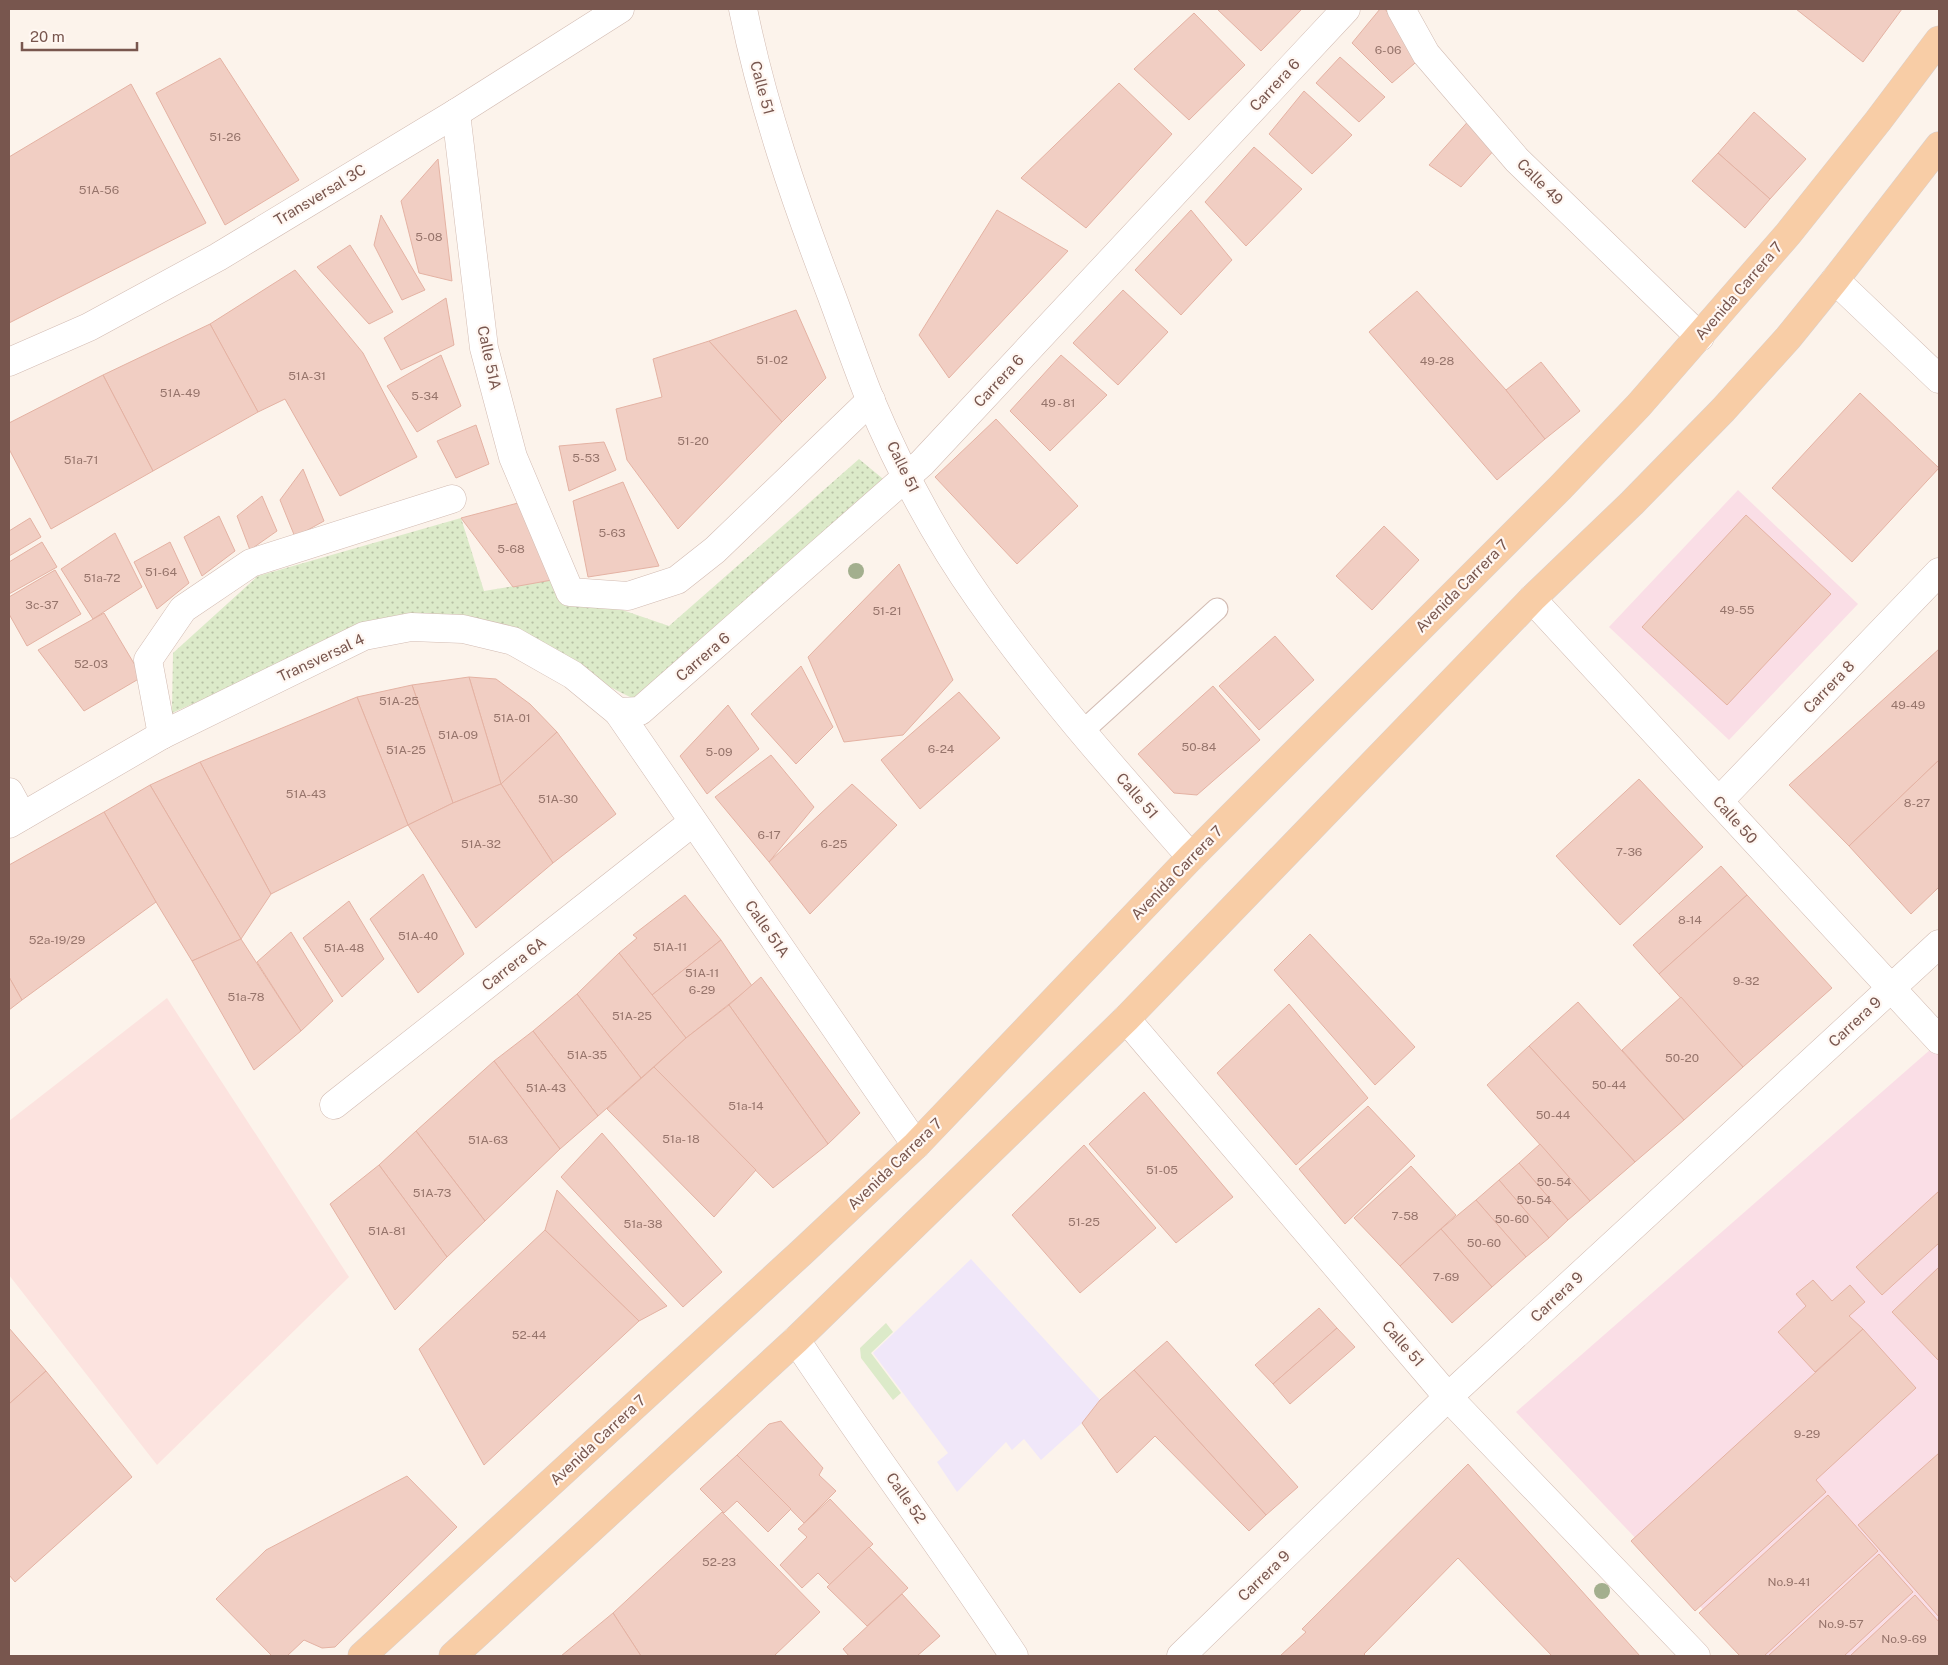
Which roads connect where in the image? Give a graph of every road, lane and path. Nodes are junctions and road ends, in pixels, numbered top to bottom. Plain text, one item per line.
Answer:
1 (620, 9) edge
2 (743, 9) edge
3 (1346, 9) edge
4 (1401, 9) edge
5 (1939, 40) edge
6 (456, 113) junction
7 (1939, 146) edge
8 (1835, 280) junction
9 (1700, 337) junction
10 (9, 362) edge
11 (1939, 379) edge
12 (871, 400) junction
13 (908, 477) junction
14 (452, 499) dead end
15 (1939, 572) edge
16 (1532, 598) junction
17 (1217, 609) dead end
18 (618, 712) junction
19 (1082, 732) junction
20 (162, 735) junction
21 (9, 792) edge
22 (1718, 801) junction
23 (16, 820) edge
24 (693, 822) junction
25 (1191, 858) junction
26 (1939, 944) edge
27 (1891, 990) junction
28 (1126, 1019) junction
29 (1939, 1040) edge
30 (334, 1105) dead end
31 (916, 1145) junction
32 (796, 1340) junction
33 (1448, 1397) junction
34 (362, 1656) edge
35 (453, 1656) edge
36 (1014, 1656) edge
37 (1181, 1656) edge
38 (1696, 1656) edge

1 - 6 street, Transversal 3C
2 - 12 street, Calle 51
3 - 13 street, Carrera 6
4 - 9 street, Calle 49
5 - 9 main road, Avenida Carrera 7
6 - 10 street, Transversal 3C
6 - 12 street, Calle 51A
7 - 8 main road
8 - 11 street
8 - 16 main road
9 - 25 main road, Avenida Carrera 7
12 - 13 street, Calle 51
13 - 18 street, Carrera 6
13 - 19 street, Calle 51
14 - 20 street
15 - 22 street, Carrera 8
16 - 22 street, Calle 50
16 - 28 main road
17 - 19 lane
18 - 20 street, Transversal 4
18 - 24 street, Calle 51A
19 - 25 street, Calle 51
20 - 23 street, Transversal 4
21 - 23 street
22 - 27 street, Calle 50
24 - 30 street, Carrera 6A
24 - 31 street, Calle 51A
25 - 31 main road, Avenida Carrera 7
26 - 27 street, Carrera 9
27 - 29 street, Calle 50
27 - 33 street, Carrera 9
28 - 32 main road
28 - 33 street, Calle 51
31 - 34 main road, Avenida Carrera 7
32 - 35 main road
32 - 36 street, Calle 52
33 - 37 street, Carrera 9
33 - 38 street, Calle 51

